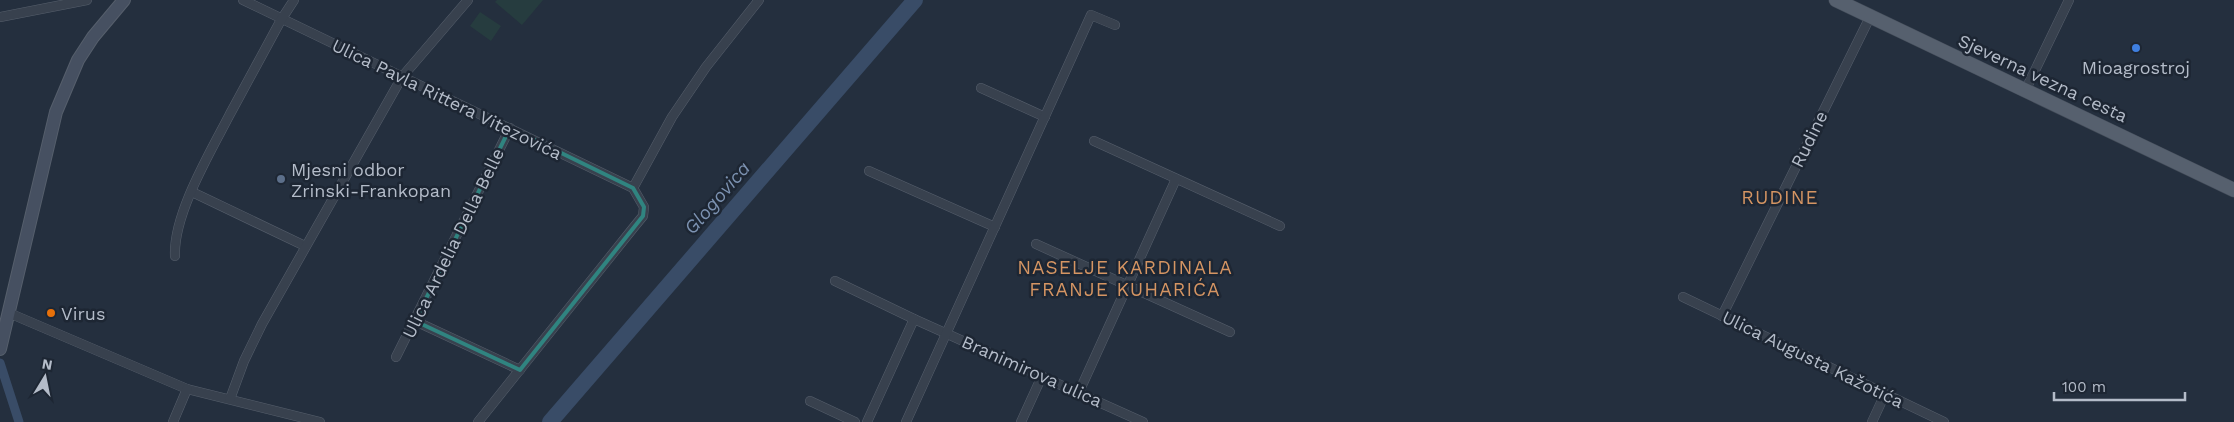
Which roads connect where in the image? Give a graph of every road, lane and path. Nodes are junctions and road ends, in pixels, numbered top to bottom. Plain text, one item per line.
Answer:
1 (87, 0) edge
2 (242, 0) edge
3 (294, 0) edge
4 (468, 0) edge
5 (759, 0) edge
6 (1836, 0) edge
7 (2069, 0) edge
8 (121, 1) edge
9 (1870, 16) junction
10 (0, 17) edge
11 (281, 20) junction
12 (1115, 25) dead end
13 (402, 77) junction
14 (981, 88) dead end
15 (2025, 91) junction
16 (1045, 117) junction
17 (510, 128) junction
18 (1094, 141) dead end
19 (869, 170) dead end
20 (1176, 179) junction
21 (633, 188) junction
22 (2234, 190) edge
23 (192, 192) junction
24 (995, 226) junction
25 (1280, 226) dead end
26 (1036, 244) dead end
27 (305, 246) junction
28 (175, 256) dead end
29 (835, 281) dead end
30 (1127, 286) junction
31 (1683, 297) dead end
32 (9, 313) junction
33 (1722, 316) junction
34 (914, 319) junction
35 (415, 321) junction
36 (1230, 332) dead end
37 (947, 334) junction
38 (0, 349) edge
39 (396, 357) dead end
40 (520, 370) junction
41 (1042, 376) junction
42 (187, 389) junction
43 (1079, 392) junction
44 (1885, 394) junction
45 (230, 399) junction
46 (810, 402) dead end
47 (173, 422) edge
48 (320, 422) edge
49 (478, 422) edge
50 (854, 422) edge
51 (866, 422) edge
52 (906, 422) edge
53 (1021, 422) edge
54 (1143, 422) edge
55 (1872, 422) edge
56 (1944, 422) edge

1 - 10 street
2 - 11 street, Ulica Pavla Rittera Vitezovića
3 - 11 street
4 - 13 street
5 - 21 street
6 - 9 main road, Sjeverna vezna cesta
7 - 15 street
8 - 32 main road
9 - 15 main road, Sjeverna vezna cesta
9 - 33 street, Rudine
11 - 13 street, Ulica Pavla Rittera Vitezovića
11 - 23 street
12 - 16 street
13 - 17 street, Ulica Pavla Rittera Vitezovića
13 - 27 street
14 - 16 street
15 - 22 main road, Sjeverna vezna cesta
16 - 24 street
17 - 21 street, Ulica Pavla Rittera Vitezovića
17 - 35 street, Ulica Ardelia Della Belle
18 - 20 street
19 - 24 street
20 - 25 street
20 - 30 street
21 - 40 street
23 - 27 street
23 - 28 street
24 - 37 street, Branimirova ulica
26 - 30 street
27 - 45 street
29 - 34 street, Branimirova ulica
30 - 36 street
30 - 43 street
31 - 33 street, Ulica Augusta Kažotića
32 - 38 main road
32 - 42 street
33 - 44 street, Ulica Augusta Kažotića
34 - 37 street, Branimirova ulica
34 - 51 street
35 - 39 street, Ulica Ardelia Della Belle
35 - 40 street
37 - 41 street, Branimirova ulica
37 - 52 street
40 - 49 street
41 - 43 street, Branimirova ulica
41 - 53 street
42 - 45 street
42 - 47 street
43 - 54 street, Branimirova ulica
44 - 55 street
44 - 56 street, Ulica Augusta Kažotića
45 - 48 street
46 - 50 street

